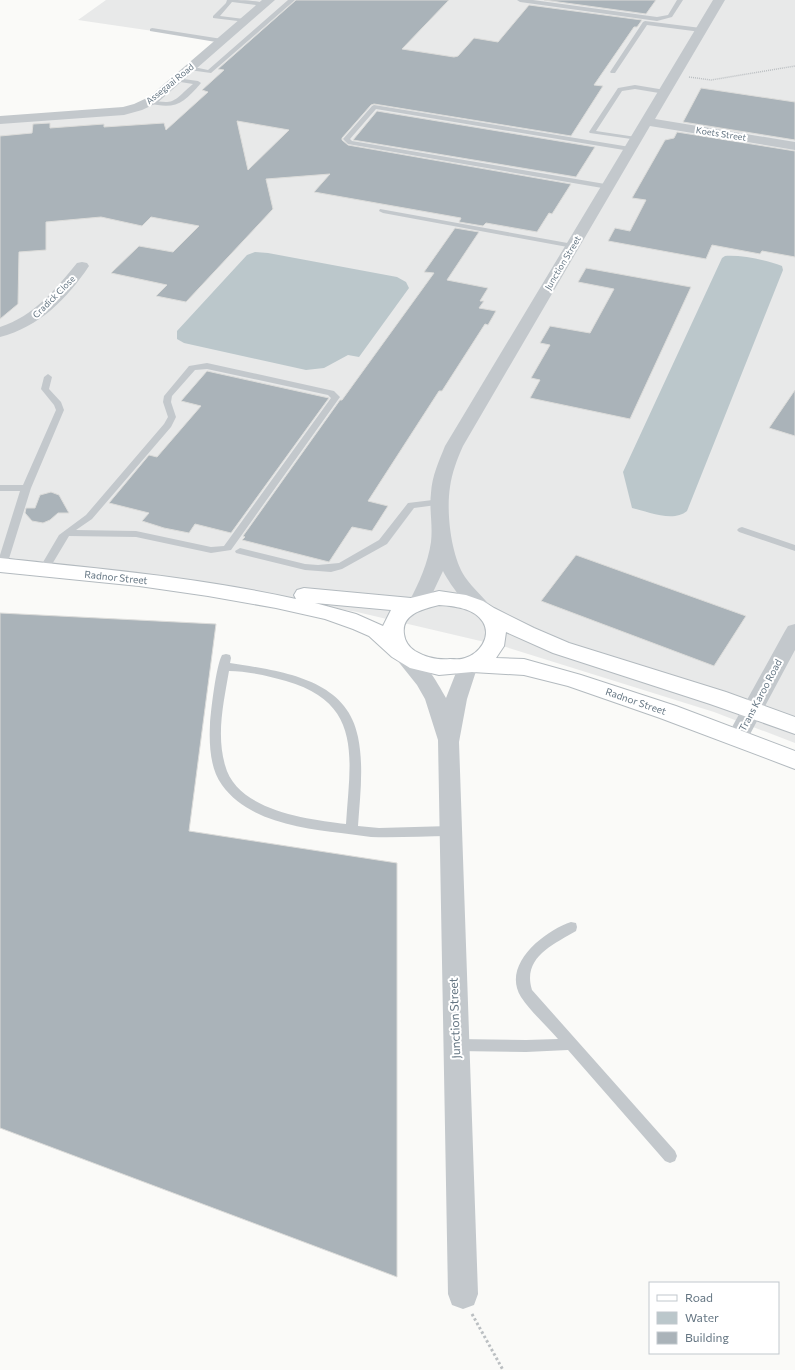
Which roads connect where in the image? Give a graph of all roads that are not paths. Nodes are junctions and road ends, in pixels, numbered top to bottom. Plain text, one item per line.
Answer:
1 (230, 0) edge
2 (292, 0) edge
3 (520, 0) edge
4 (680, 0) edge
5 (719, 0) edge
6 (267, 2) edge
7 (246, 27) junction
8 (152, 30) dead end
9 (701, 30) junction
10 (222, 41) junction
11 (189, 68) junction
12 (613, 72) dead end
13 (176, 80) junction
14 (665, 92) junction
15 (150, 102) junction
16 (0, 120) edge
17 (647, 122) junction
18 (633, 144) junction
19 (795, 146) edge
20 (608, 187) junction
21 (382, 211) dead end
22 (573, 246) junction
23 (82, 266) dead end
24 (0, 332) edge
25 (48, 377) dead end
26 (0, 488) edge
27 (26, 488) junction
28 (440, 502) junction
29 (742, 530) dead end
30 (66, 533) junction
31 (441, 537) junction
32 (795, 548) edge
33 (240, 551) dead end
34 (1, 565) edge
35 (44, 569) junction
36 (231, 592) junction
37 (415, 603) junction
38 (484, 611) junction
39 (795, 631) edge
40 (402, 653) junction
41 (470, 665) junction
42 (753, 710) junction
43 (795, 726) edge
44 (737, 738) junction
45 (448, 742) junction
46 (795, 760) edge
47 (352, 830) junction
48 (450, 831) junction
49 (571, 927) dead end
50 (572, 1044) junction
51 (456, 1045) junction
52 (670, 1156) dead end
53 (463, 1294) road end

1 - 6 lane
1 - 7 lane
2 - 7 lane
3 - 4 lane
5 - 9 street, Junction Street
6 - 7 street, Assegaai Road
7 - 10 street, Assegaai Road
7 - 11 lane
8 - 10 lane
9 - 12 lane
9 - 14 street, Junction Street
10 - 11 street, Assegaai Road
11 - 13 street, Assegaai Road
13 - 15 street, Assegaai Road
13 - 15 lane
14 - 17 street, Junction Street
14 - 18 lane
15 - 16 street, Assegaai Road
17 - 18 street, Junction Street
17 - 19 street, Koets Street
18 - 20 street, Junction Street
18 - 20 lane
20 - 22 street, Junction Street
21 - 22 lane
22 - 28 street, Junction Street
23 - 24 street, Cradick Close
25 - 27 lane
26 - 27 lane
27 - 34 lane
28 - 31 street, Junction Street
28 - 33 lane
29 - 32 lane
30 - 30 lane
30 - 35 lane
31 - 37 street, Junction Street
31 - 38 street, Junction Street
34 - 35 street, Radnor Street
35 - 36 street, Radnor Street
36 - 37 street, Radnor Street
36 - 40 street, Radnor Street
37 - 38 street
37 - 40 street
38 - 41 street
38 - 42 street
39 - 42 street, Trans Karoo Road
40 - 41 street
40 - 45 street, Junction Street
41 - 44 street, Radnor Street
41 - 45 street, Junction Street
42 - 43 street
42 - 44 street, Trans Karoo Road
44 - 46 street, Radnor Street
45 - 48 street, Junction Street
47 - 47 lane
47 - 48 lane
48 - 51 street, Junction Street
49 - 50 lane
50 - 51 lane
50 - 52 lane
51 - 53 street, Junction Street

